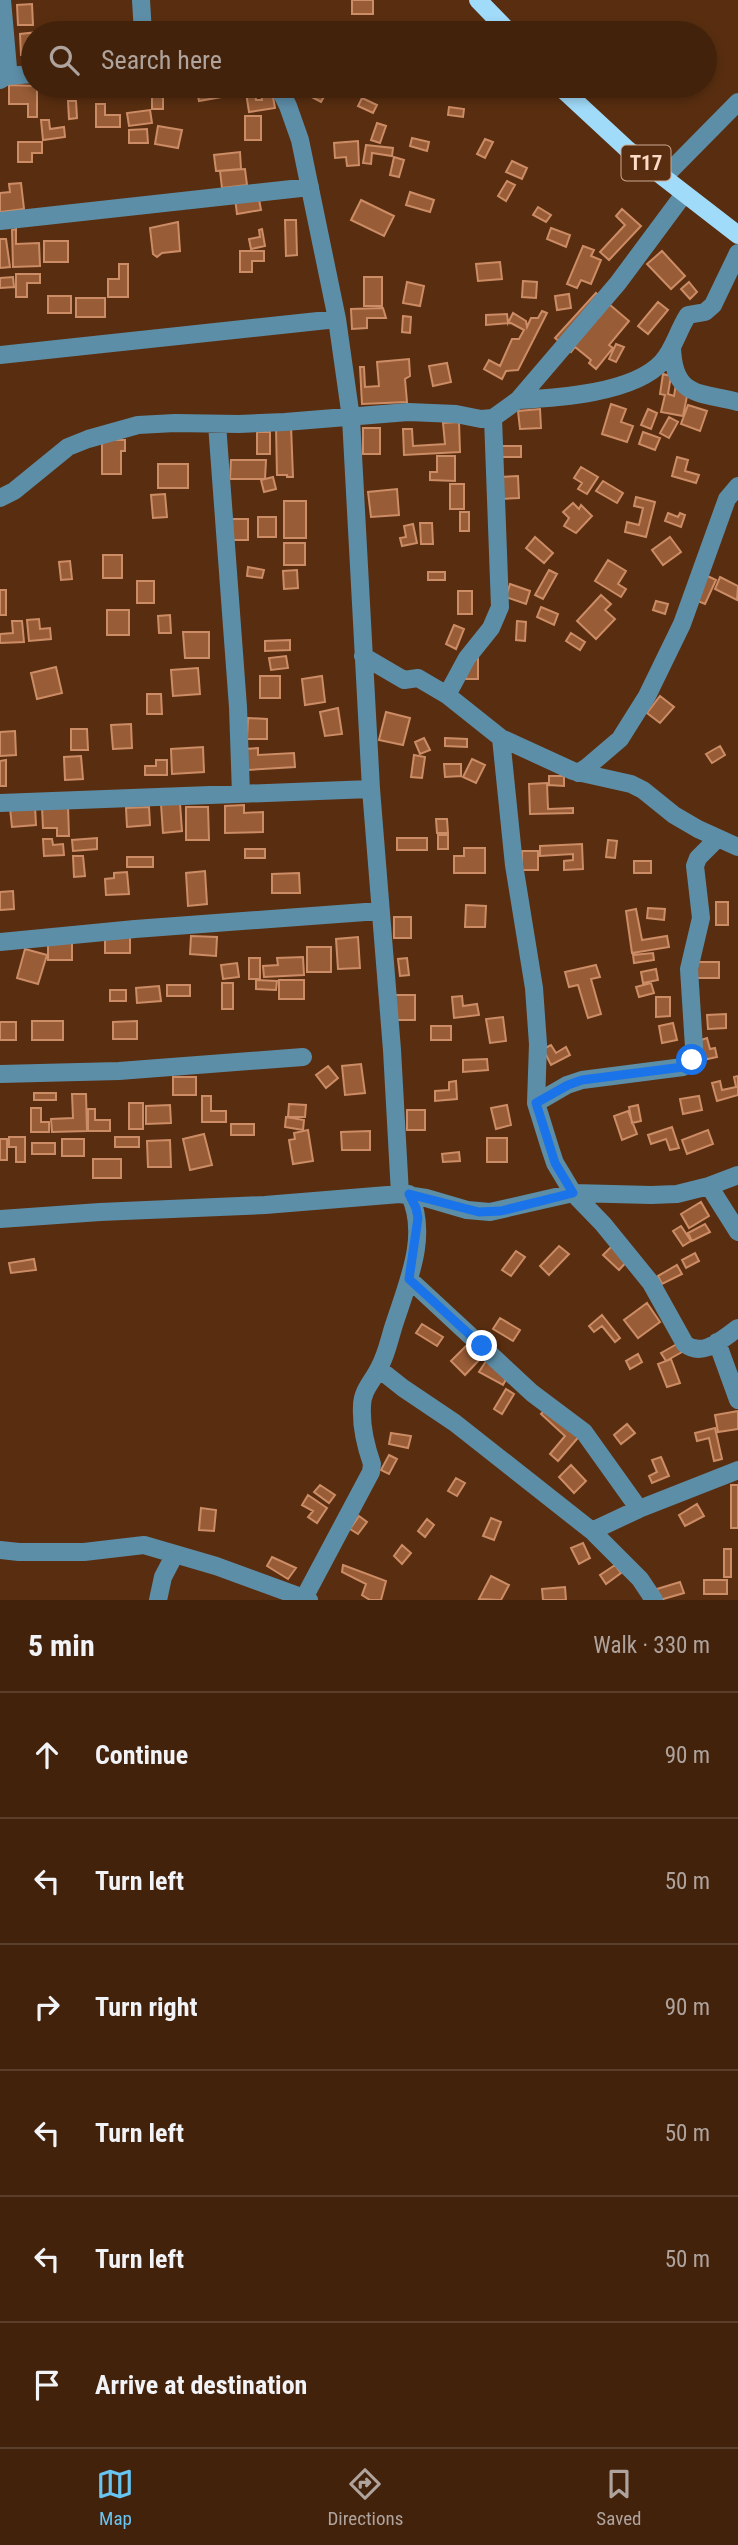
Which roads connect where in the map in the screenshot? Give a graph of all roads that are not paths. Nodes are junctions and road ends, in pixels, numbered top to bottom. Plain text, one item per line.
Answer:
1 (2, 0) edge
2 (141, 0) edge
3 (478, 0) edge
4 (142, 21) edge
5 (498, 21) edge
6 (4, 78) edge
7 (284, 98) edge
8 (572, 98) edge
9 (738, 102) edge
10 (664, 177) junction
11 (310, 187) junction
12 (684, 194) junction
13 (0, 221) edge
14 (738, 236) edge
15 (738, 253) edge
16 (731, 289) edge
17 (337, 319) junction
18 (672, 348) junction
19 (0, 355) edge
20 (518, 400) junction
21 (738, 402) edge
22 (351, 418) junction
23 (493, 418) junction
24 (218, 424) junction
25 (738, 486) edge
26 (0, 498) edge
27 (363, 656) junction
28 (447, 695) junction
29 (501, 738) junction
30 (578, 773) junction
31 (371, 789) junction
32 (242, 794) junction
33 (0, 803) edge
34 (719, 838) junction
35 (738, 847) edge
36 (379, 911) junction
37 (0, 942) edge
38 (303, 1057) dead end
39 (0, 1074) edge
40 (536, 1103) junction
41 (738, 1175) edge
42 (709, 1186) junction
43 (573, 1193) junction
44 (405, 1194) junction
45 (0, 1219) edge
46 (738, 1232) edge
47 (409, 1279) junction
48 (738, 1328) edge
49 (718, 1342) junction
50 (379, 1369) junction
51 (738, 1400) edge
52 (738, 1470) edge
53 (639, 1509) junction
54 (592, 1531) junction
55 (0, 1550) edge
56 (175, 1554) junction
57 (306, 1599) edge
58 (158, 1600) edge
59 (654, 1600) edge

1 - 6 street
2 - 4 street
3 - 5 main road
7 - 11 street
8 - 10 main road, T17
9 - 10 street
10 - 12 main road, T17
11 - 13 street
11 - 17 street
12 - 14 main road, T17
12 - 20 street
15 - 16 street
16 - 18 street
17 - 19 street
17 - 22 street
18 - 20 street
18 - 21 street
20 - 23 street
22 - 23 street
22 - 24 street
22 - 27 street
23 - 28 street
24 - 26 street
24 - 32 street
25 - 30 street
27 - 28 street
27 - 31 street
28 - 29 street
29 - 30 street
29 - 40 street
30 - 34 street
31 - 32 street
31 - 36 street
32 - 33 street
34 - 35 street
34 - 40 street
36 - 37 street
36 - 44 street
38 - 39 street
40 - 43 street
41 - 42 street
42 - 43 street
42 - 46 street
43 - 44 street
43 - 49 street
44 - 45 street
44 - 47 street
47 - 50 street
47 - 53 street
48 - 49 street
49 - 51 street
50 - 54 street
50 - 57 street
52 - 53 street
53 - 54 street
54 - 59 street
55 - 56 street
56 - 57 street
56 - 58 street

